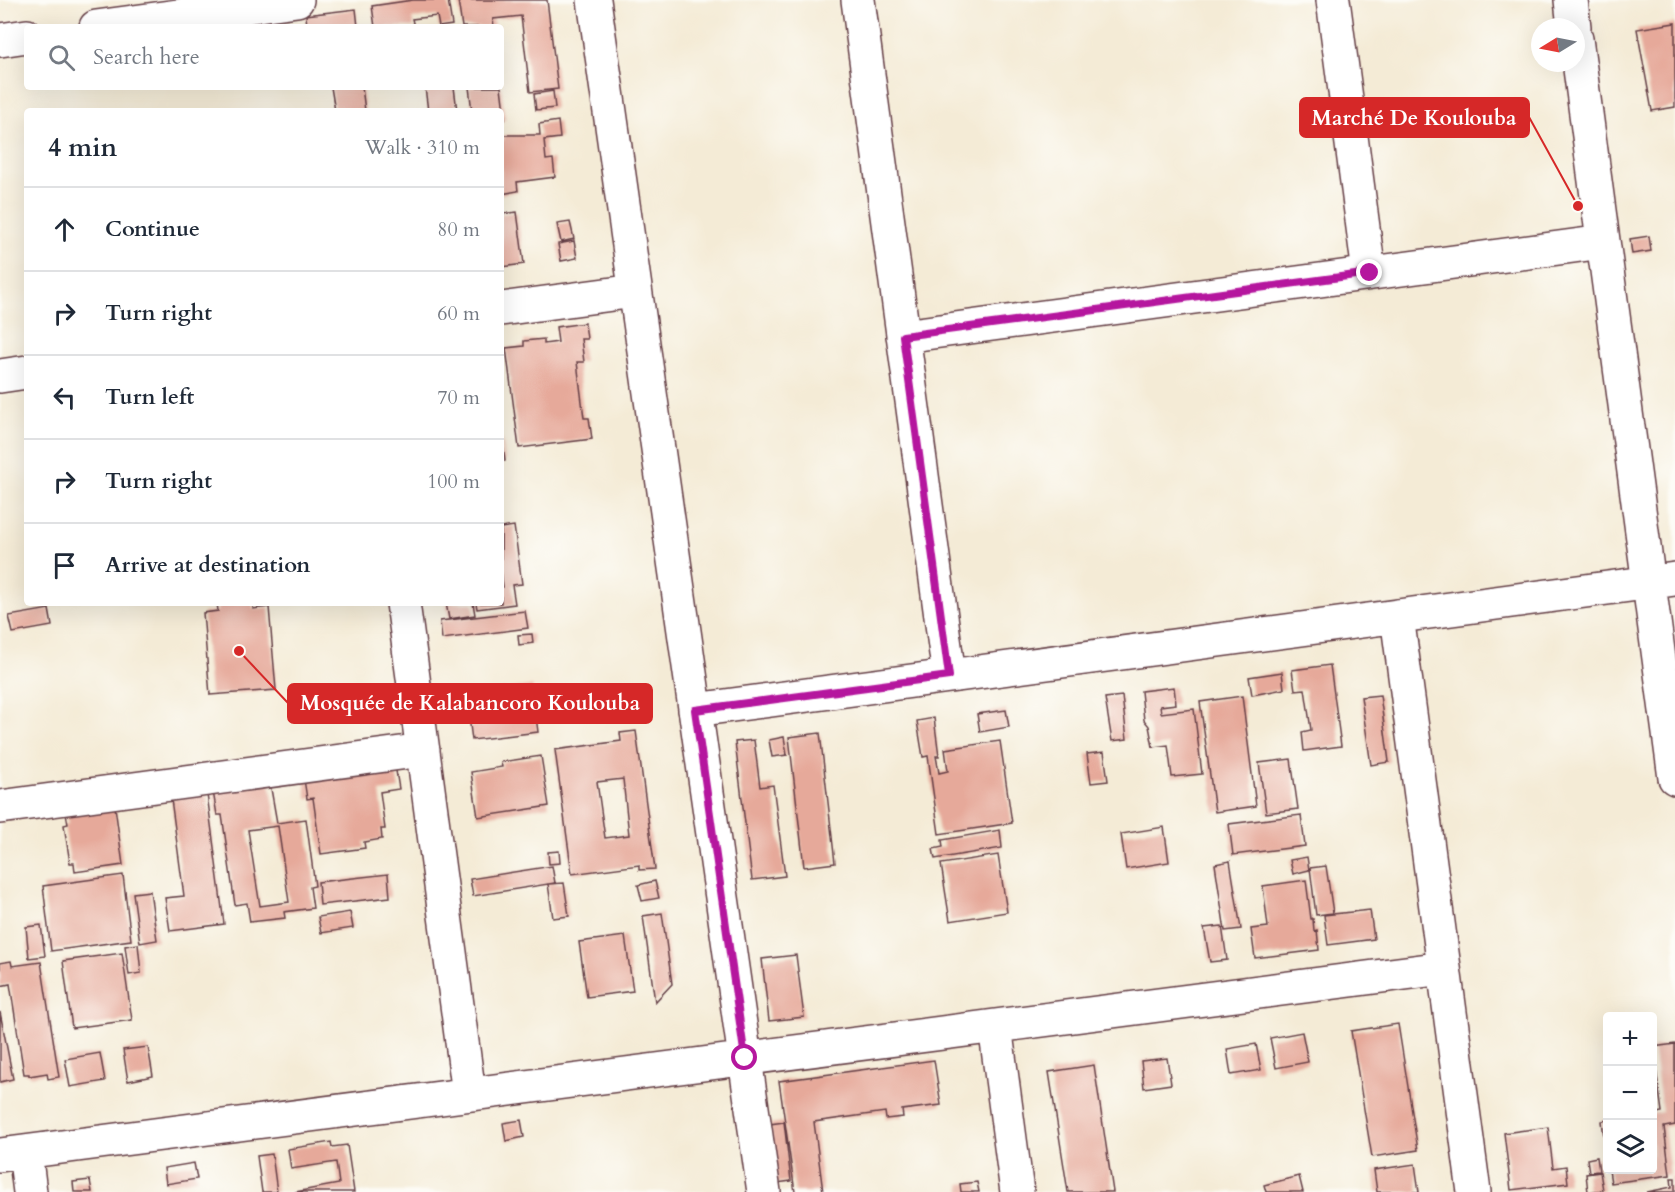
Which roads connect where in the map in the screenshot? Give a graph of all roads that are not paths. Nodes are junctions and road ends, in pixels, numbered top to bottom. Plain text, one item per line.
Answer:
1 (297, 0) edge
2 (594, 0) edge
3 (858, 0) edge
4 (1333, 0) edge
5 (1571, 0) edge
6 (1573, 18) edge
7 (118, 24) edge
8 (24, 36) edge
9 (0, 40) edge
10 (1580, 72) edge
11 (1603, 242) junction
12 (1370, 273) junction
13 (635, 291) junction
14 (504, 309) edge
15 (903, 336) junction
16 (24, 372) edge
17 (0, 376) edge
18 (1662, 581) edge
19 (404, 606) edge
20 (1397, 616) junction
21 (949, 676) junction
22 (695, 710) junction
23 (423, 750) junction
24 (1675, 778) edge
25 (0, 807) edge
26 (1444, 968) junction
27 (995, 1026) junction
28 (745, 1058) junction
29 (469, 1094) junction
30 (12, 1153) edge
31 (30, 1192) edge
32 (764, 1192) edge
33 (1017, 1192) edge
34 (1474, 1192) edge

1 - 7 street
2 - 13 street
3 - 15 street
4 - 12 street
5 - 6 street
8 - 9 street
10 - 11 street
11 - 12 street
11 - 18 street
12 - 15 street
13 - 14 street
13 - 22 street
15 - 21 street
16 - 17 street
18 - 20 street
18 - 24 street
19 - 23 street
20 - 21 street
20 - 26 street
21 - 22 street
22 - 28 street
23 - 25 street
23 - 29 street
26 - 27 street
26 - 34 street
27 - 28 street
27 - 33 street
28 - 29 street
28 - 32 street
29 - 30 street
30 - 31 street

